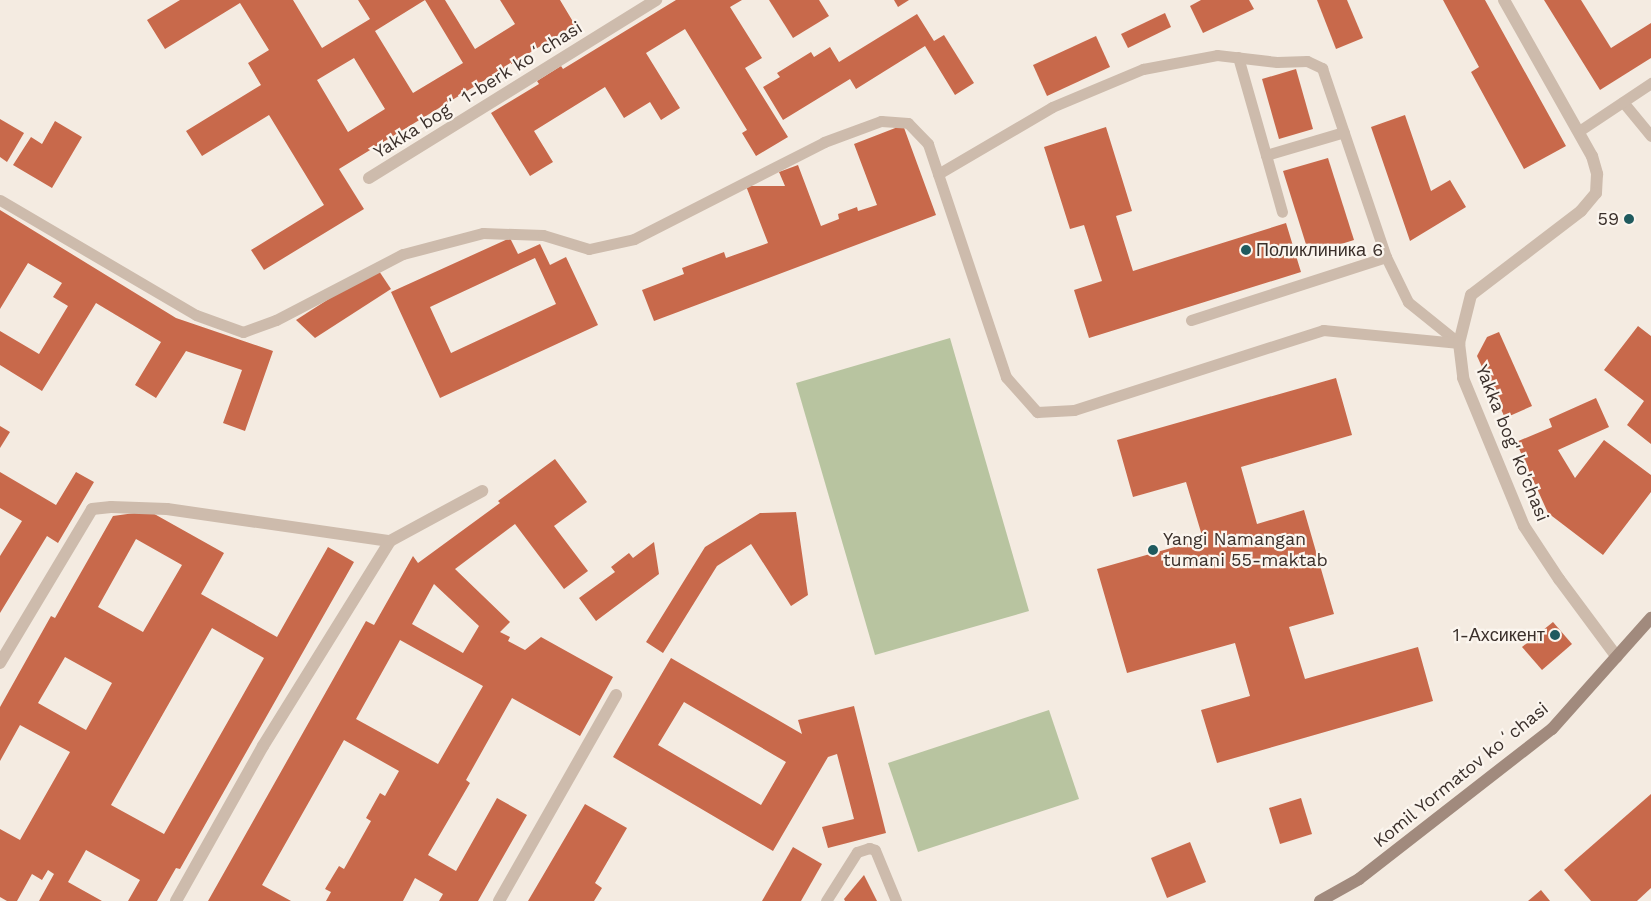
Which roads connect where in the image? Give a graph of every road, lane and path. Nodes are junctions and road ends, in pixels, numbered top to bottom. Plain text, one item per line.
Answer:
1 (656, 0) edge
2 (1504, 0) edge
3 (1238, 57) junction
4 (1651, 83) edge
5 (1623, 102) junction
6 (1579, 131) junction
7 (1344, 132) junction
8 (1651, 136) edge
9 (1266, 155) junction
10 (938, 174) junction
11 (369, 178) dead end
12 (0, 200) edge
13 (1282, 212) dead end
14 (1386, 257) junction
15 (1191, 320) dead end
16 (1459, 343) junction
17 (482, 491) dead end
18 (390, 541) junction
19 (1651, 618) edge
20 (1617, 657) junction
21 (0, 664) edge
22 (616, 695) dead end
23 (176, 901) edge
24 (499, 901) edge
25 (826, 901) edge
26 (896, 901) edge
27 (1320, 901) edge

1 - 11 street, Yakka bogʻ 1-berk koʻchasi
2 - 6 street, Yakka bog' ko'chasi
3 - 7 lane
3 - 9 lane
3 - 10 lane
4 - 5 lane
5 - 6 lane
5 - 8 lane
6 - 16 street, Yakka bog' ko'chasi
7 - 9 lane
7 - 14 lane
9 - 13 lane
10 - 12 lane
10 - 16 lane
14 - 15 lane
14 - 16 lane
16 - 20 street, Yakka bog' ko'chasi
17 - 18 street
18 - 21 street
18 - 23 street
19 - 20 street, Komil Yormatov koʻchasi
20 - 27 street, Komil Yormatov koʻchasi
22 - 24 street
25 - 26 lane

